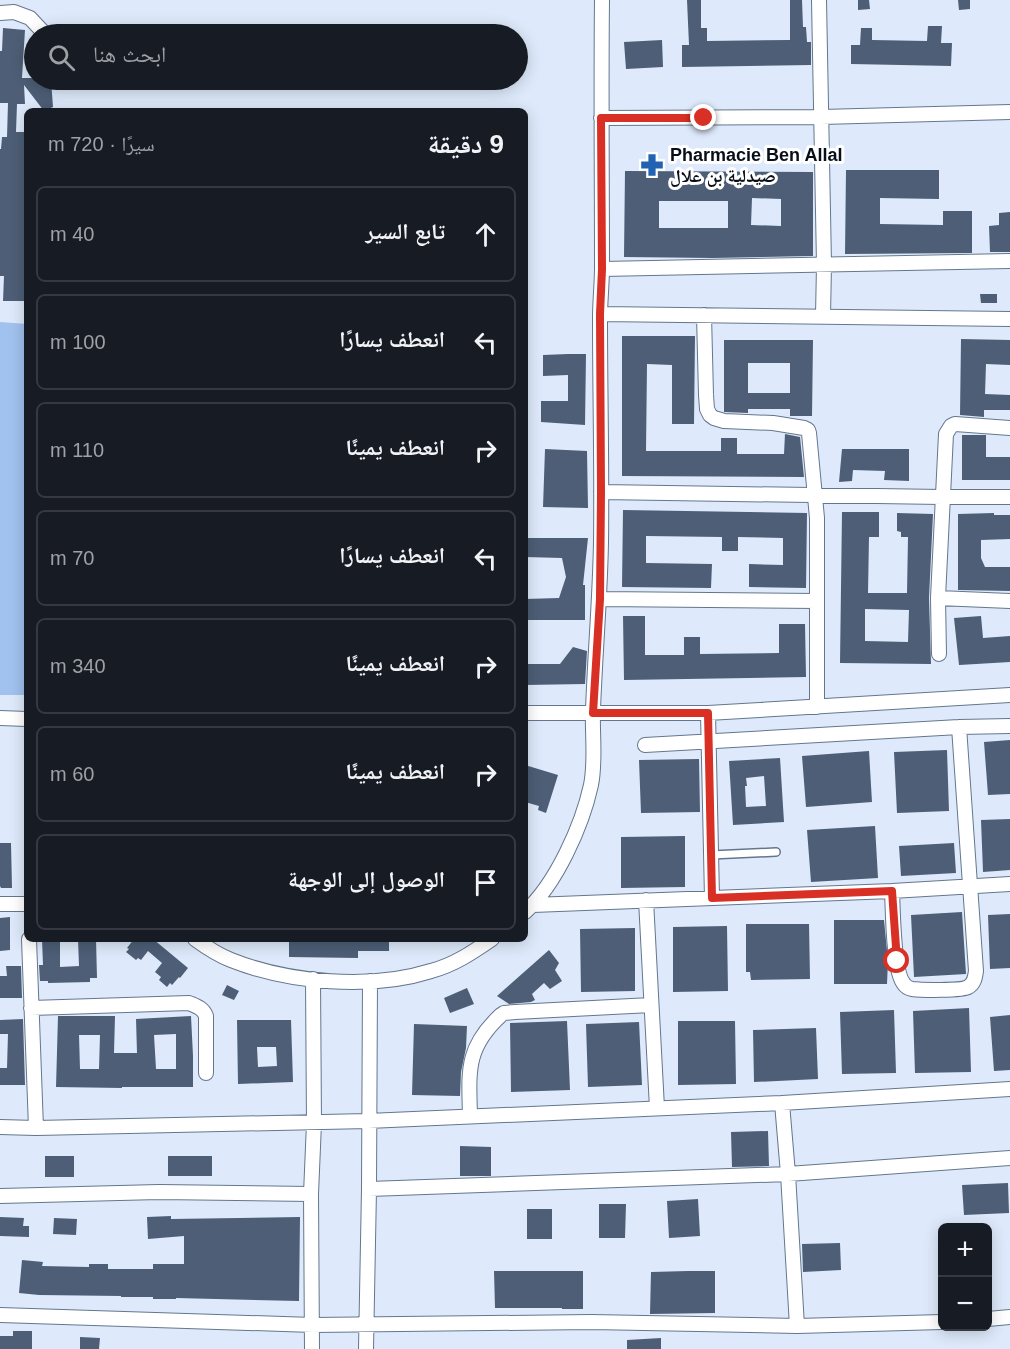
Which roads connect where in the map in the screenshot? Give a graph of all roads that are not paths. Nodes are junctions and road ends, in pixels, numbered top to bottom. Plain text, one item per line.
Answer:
1 (602, 0) edge
2 (819, 0) edge
3 (0, 12) edge
4 (36, 24) edge
5 (1010, 112) edge
6 (821, 117) junction
7 (601, 118) junction
8 (1010, 261) edge
9 (824, 265) junction
10 (602, 269) junction
11 (600, 314) junction
12 (704, 315) junction
13 (823, 316) junction
14 (1010, 319) edge
15 (1010, 428) edge
16 (601, 492) junction
17 (814, 495) junction
18 (942, 497) junction
19 (1010, 497) edge
20 (938, 598) junction
21 (600, 599) junction
22 (817, 601) junction
23 (1010, 601) edge
24 (939, 654) dead end
25 (1010, 695) edge
26 (817, 707) junction
27 (528, 713) edge
28 (593, 713) junction
29 (708, 713) junction
30 (0, 718) edge
31 (24, 718) edge
32 (1010, 726) edge
33 (959, 727) junction
34 (708, 741) junction
35 (645, 745) dead end
36 (776, 852) dead end
37 (711, 855) junction
38 (1010, 884) edge
39 (969, 888) junction
40 (892, 891) junction
41 (712, 898) junction
42 (646, 900) junction
43 (0, 904) edge
44 (24, 904) edge
45 (529, 908) edge
46 (29, 942) edge
47 (199, 942) edge
48 (488, 942) edge
49 (313, 980) junction
50 (370, 981) junction
51 (651, 1005) junction
52 (31, 1008) junction
53 (206, 1073) dead end
54 (1010, 1089) edge
55 (782, 1103) junction
56 (657, 1108) junction
57 (470, 1116) junction
58 (368, 1121) junction
59 (314, 1123) junction
60 (0, 1127) edge
61 (36, 1128) junction
62 (1010, 1158) edge
63 (788, 1174) junction
64 (369, 1189) junction
65 (311, 1194) junction
66 (0, 1196) edge
67 (0, 1315) edge
68 (1010, 1317) edge
69 (992, 1319) edge
70 (938, 1322) edge
71 (365, 1324) junction
72 (313, 1325) junction
73 (797, 1326) junction
74 (312, 1349) edge
75 (366, 1349) edge

1 - 7 street
2 - 6 street
3 - 4 street
5 - 6 street
6 - 7 street
6 - 9 street
7 - 10 street
8 - 9 street
9 - 10 street
9 - 13 street
10 - 11 street
11 - 12 street
11 - 16 street
12 - 13 street
12 - 17 street
13 - 14 street
15 - 18 street
16 - 17 street
16 - 21 street
17 - 18 street
17 - 22 street
18 - 19 street
18 - 20 street
20 - 23 street
20 - 24 street
21 - 22 street
21 - 28 street
22 - 26 street
25 - 26 street
26 - 29 street
27 - 28 street
28 - 29 street
28 - 45 street
29 - 34 street
30 - 31 street
32 - 33 street
33 - 34 street
33 - 39 street
34 - 35 street
34 - 37 street
36 - 37 lane
37 - 41 street
38 - 39 street
39 - 40 street
39 - 40 street
40 - 41 street
41 - 42 street
42 - 45 street
42 - 51 street
43 - 44 street
46 - 52 street
47 - 49 street
48 - 50 street
49 - 50 street
49 - 59 street
50 - 58 street
51 - 56 street
51 - 57 street
52 - 53 street
52 - 61 street
54 - 55 street
55 - 56 street
55 - 63 street
56 - 57 street
57 - 58 street
58 - 59 street
58 - 64 street
59 - 61 street
59 - 65 street
60 - 61 street
62 - 63 street
63 - 64 street
63 - 73 street
64 - 71 street
65 - 66 street
65 - 72 street
67 - 72 street
68 - 69 street
70 - 73 street
71 - 72 street
71 - 73 street
71 - 75 street
72 - 74 street

